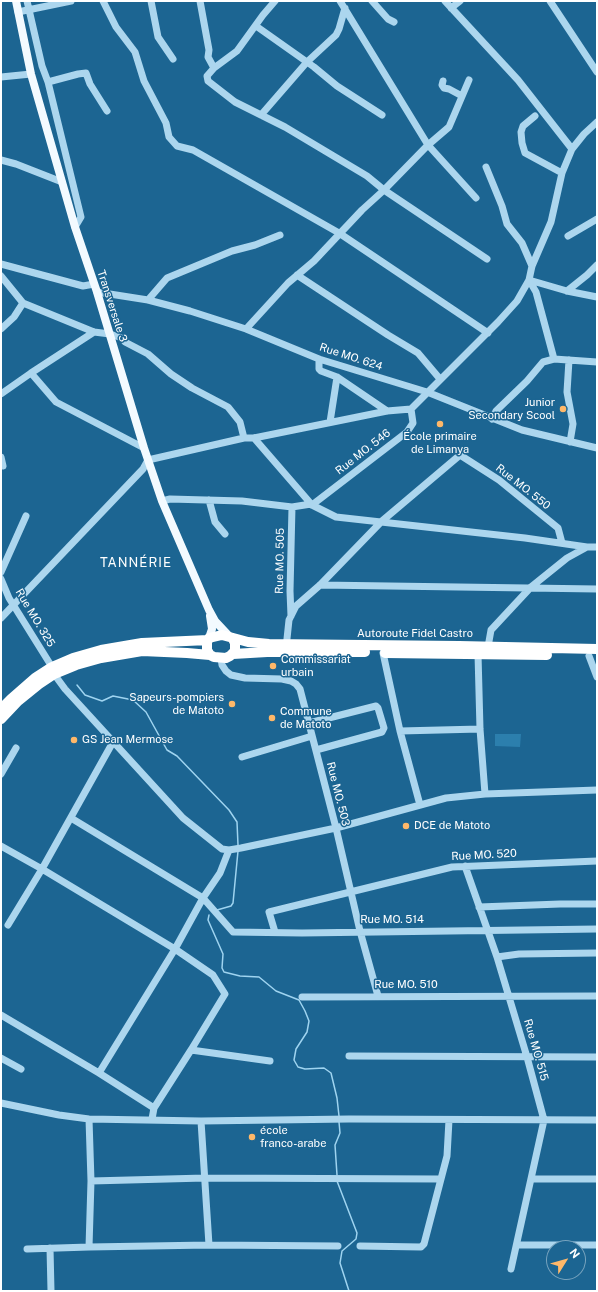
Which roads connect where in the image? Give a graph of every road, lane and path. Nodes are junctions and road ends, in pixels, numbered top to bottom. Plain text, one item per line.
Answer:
1 (16, 1) edge
2 (27, 1) edge
3 (71, 1) edge
4 (103, 1) edge
5 (151, 1) edge
6 (200, 1) edge
7 (276, 1) edge
8 (341, 1) edge
9 (372, 1) edge
10 (445, 1) edge
11 (460, 1) edge
12 (550, 1) edge
13 (345, 8) junction
14 (451, 8) junction
15 (30, 10) junction
16 (18, 12) junction
17 (394, 22) dead end
18 (256, 26) junction
19 (173, 59) dead end
20 (307, 62) junction
21 (214, 68) junction
22 (597, 72) edge
23 (31, 74) junction
24 (1, 77) edge
25 (469, 80) dead end
26 (443, 81) dead end
27 (48, 82) junction
28 (462, 96) junction
29 (107, 111) dead end
30 (261, 115) junction
31 (382, 115) dead end
32 (535, 116) dead end
33 (597, 122) edge
34 (428, 145) junction
35 (572, 149) junction
36 (1, 160) edge
37 (486, 167) dead end
38 (562, 173) junction
39 (62, 182) junction
40 (384, 190) junction
41 (476, 198) dead end
42 (597, 219) edge
43 (75, 227) junction
44 (339, 233) junction
45 (280, 235) dead end
46 (568, 236) dead end
47 (488, 258) dead end
48 (1, 264) edge
49 (597, 265) edge
50 (532, 266) junction
51 (297, 275) junction
52 (1, 276) edge
53 (529, 280) junction
54 (94, 284) junction
55 (567, 291) junction
56 (97, 292) junction
57 (597, 297) edge
58 (148, 300) junction
59 (23, 302) junction
60 (1, 329) edge
61 (246, 329) junction
62 (94, 332) junction
63 (488, 333) junction
64 (110, 334) junction
65 (319, 359) junction
66 (554, 359) junction
67 (569, 360) junction
68 (597, 362) edge
69 (31, 373) junction
70 (337, 377) junction
71 (440, 379) junction
72 (427, 392) junction
73 (1, 394) edge
74 (411, 409) junction
75 (387, 411) junction
76 (492, 419) junction
77 (330, 422) junction
78 (244, 438) junction
79 (254, 438) junction
80 (570, 442) junction
81 (144, 448) junction
82 (597, 448) edge
83 (1, 457) edge
84 (148, 460) junction
85 (4, 466) dead end
86 (162, 500) junction
87 (209, 500) junction
88 (312, 505) junction
89 (292, 506) junction
90 (26, 516) dead end
91 (382, 521) junction
92 (225, 534) dead end
93 (566, 544) junction
94 (587, 547) junction
95 (597, 547) edge
96 (567, 558) junction
97 (1, 572) edge
98 (1, 579) edge
99 (320, 585) junction
100 (531, 587) junction
101 (597, 589) edge
102 (14, 604) junction
103 (209, 610) junction
104 (291, 616) junction
105 (1, 618) edge
106 (231, 637) junction
107 (209, 639) junction
108 (488, 647) junction
109 (286, 648) junction
110 (383, 652) junction
111 (233, 654) junction
112 (478, 654) junction
113 (594, 654) edge
114 (210, 655) junction
115 (221, 658) junction
116 (53, 671) junction
117 (597, 677) edge
118 (1, 709) edge
119 (1, 719) edge
120 (309, 722) junction
121 (480, 729) junction
122 (400, 731) junction
123 (312, 736) junction
124 (113, 742) junction
125 (16, 748) dead end
126 (316, 750) junction
127 (242, 757) dead end
128 (1, 774) edge
129 (597, 790) edge
130 (485, 794) junction
131 (420, 805) junction
132 (71, 818) junction
133 (336, 828) junction
134 (1, 846) edge
135 (235, 849) junction
136 (597, 861) edge
137 (465, 866) junction
138 (42, 869) junction
139 (350, 892) junction
140 (203, 898) junction
141 (597, 904) edge
142 (479, 907) junction
143 (8, 925) dead end
144 (597, 929) edge
145 (360, 931) junction
146 (488, 931) junction
147 (275, 932) junction
148 (175, 949) junction
149 (597, 953) edge
150 (497, 956) junction
151 (378, 996) junction
152 (509, 996) junction
153 (597, 996) edge
154 (302, 997) dead end
155 (1, 1015) edge
156 (191, 1050) junction
157 (349, 1056) dead end
158 (527, 1057) junction
159 (597, 1057) edge
160 (1, 1058) edge
161 (270, 1062) dead end
162 (21, 1069) dead end
163 (99, 1073) junction
164 (1, 1103) edge
165 (154, 1108) junction
166 (89, 1119) junction
167 (152, 1119) junction
168 (449, 1120) junction
169 (544, 1120) junction
170 (597, 1120) edge
171 (202, 1121) junction
172 (205, 1178) junction
173 (531, 1178) junction
174 (440, 1179) junction
175 (597, 1179) edge
176 (91, 1181) junction
177 (209, 1245) junction
178 (517, 1245) junction
179 (89, 1246) junction
180 (338, 1246) dead end
181 (360, 1246) dead end
182 (597, 1246) edge
183 (50, 1248) junction
184 (27, 1249) dead end
185 (511, 1269) dead end
186 (51, 1291) edge

1 - 16 main road, Transversale 3
2 - 15 street
3 - 15 street
4 - 44 street
5 - 19 street
6 - 21 street
7 - 18 street
8 - 13 street
9 - 17 street
10 - 14 street
11 - 14 street
12 - 22 street
13 - 20 street
13 - 34 street
14 - 35 street
15 - 16 street
15 - 27 street
16 - 23 main road, Transversale 3
18 - 20 street
18 - 21 street
20 - 30 street
20 - 31 street
21 - 30 street
23 - 24 street
23 - 39 main road, Transversale 3
25 - 28 street
26 - 28 street
27 - 29 street
27 - 43 street
28 - 34 street
30 - 40 street
32 - 38 street
33 - 35 street
34 - 40 street
34 - 41 street
35 - 38 street
36 - 39 street
37 - 50 street
38 - 50 street
39 - 43 main road, Transversale 3
40 - 44 street
40 - 47 street
42 - 46 street
43 - 54 main road, Transversale 3
44 - 51 street
44 - 63 street
45 - 58 street
48 - 54 street
49 - 55 street
50 - 53 street
51 - 61 street
51 - 71 street
52 - 59 street
53 - 55 street
53 - 63 street
53 - 66 street
54 - 56 main road, Transversale 3
55 - 57 street
56 - 58 street, Rue MO. 624
56 - 64 main road, Transversale 3
58 - 61 street, Rue MO. 624
59 - 60 street
59 - 62 street
61 - 65 street, Rue MO. 624
62 - 64 street
62 - 69 street
63 - 71 street
64 - 78 street
64 - 81 main road, Transversale 3
65 - 70 street
65 - 72 street, Rue MO. 624
66 - 67 street
66 - 76 street
67 - 68 street
67 - 80 street
69 - 73 street
69 - 81 street
70 - 75 street
70 - 77 street
71 - 72 street
72 - 74 street
72 - 76 street, Rue MO. 624
74 - 75 street
74 - 88 street, Rue MO. 546
75 - 77 street
76 - 80 street, Rue MO. 624
77 - 79 street
78 - 79 street
78 - 84 street
79 - 88 street
80 - 82 street, Rue MO. 624
81 - 84 main road, Transversale 3
83 - 85 street
84 - 86 main road, Transversale 3
84 - 102 street
86 - 87 street
86 - 103 main road, Transversale 3
87 - 89 street
87 - 92 street
88 - 89 street
88 - 91 street
89 - 104 street, Rue MO. 505
90 - 97 street
91 - 93 street
91 - 93 street, Rue MO. 550
91 - 99 street
93 - 94 street
93 - 96 street
94 - 95 street
94 - 96 street
96 - 100 street
98 - 102 street, Rue MO. 325
99 - 100 street
99 - 104 street
100 - 101 street
100 - 108 street
102 - 105 street
102 - 116 street, Rue MO. 325
103 - 106 main road, Transversale 3
103 - 107 main road, Transversale 3
104 - 109 street
106 - 107 highway
106 - 109 highway, Autoroute Fidel Castro
106 - 111 highway
107 - 114 highway
107 - 116 highway
108 - 109 highway, Autoroute Fidel Castro
108 - 113 highway, Autoroute Fidel Castro
109 - 110 highway, Autoroute Fidel Castro
109 - 111 highway, Autoroute Fidel Castro
110 - 112 highway, Autoroute Fidel Castro
110 - 122 street
111 - 115 highway
112 - 113 highway, Autoroute Fidel Castro
112 - 121 street
113 - 117 street
114 - 115 highway
114 - 116 highway
115 - 120 street, Rue MO. 503
116 - 118 highway
116 - 119 highway
116 - 124 street, Rue MO. 325
120 - 123 street, Rue MO. 503
120 - 126 street
121 - 122 street
121 - 130 street
122 - 131 street
123 - 126 street, Rue MO. 503
123 - 127 street
124 - 132 street
124 - 135 street, Rue MO. 325
125 - 128 street
126 - 133 street, Rue MO. 503
129 - 130 street
130 - 131 street
131 - 133 street
132 - 138 street
132 - 140 street, Rue MO. 514
133 - 135 street
133 - 139 street, Rue MO. 503
134 - 138 street
135 - 140 street
136 - 137 street, Rue MO. 520
137 - 139 street, Rue MO. 520
137 - 142 street, Rue MO. 515
138 - 143 street
138 - 148 street
139 - 145 street, Rue MO. 503
139 - 147 street, Rue MO. 520
140 - 147 street, Rue MO. 514
140 - 148 street
141 - 142 street
142 - 146 street, Rue MO. 515
144 - 146 street, Rue MO. 514
145 - 146 street, Rue MO. 514
145 - 147 street, Rue MO. 514
145 - 151 street, Rue MO. 503
146 - 150 street, Rue MO. 515
148 - 156 street
148 - 163 street
149 - 150 street
150 - 152 street, Rue MO. 515
151 - 152 street, Rue MO. 510
151 - 154 street, Rue MO. 510
152 - 153 street, Rue MO. 510
152 - 158 street, Rue MO. 515
155 - 163 street
156 - 161 street
156 - 165 street
157 - 158 street
158 - 159 street
158 - 169 street, Rue MO. 515
160 - 162 street
163 - 165 street
164 - 166 street
165 - 167 street
166 - 167 street
166 - 176 street
167 - 171 street
168 - 169 street
168 - 171 street
168 - 174 street
169 - 170 street
169 - 173 street, Rue MO. 515
171 - 172 street
172 - 174 street
172 - 176 street
172 - 177 street
173 - 175 street
173 - 178 street, Rue MO. 515
174 - 181 street
176 - 179 street
177 - 179 street
177 - 180 street
178 - 182 street
178 - 185 street, Rue MO. 515
179 - 183 street
183 - 184 street
183 - 186 street

